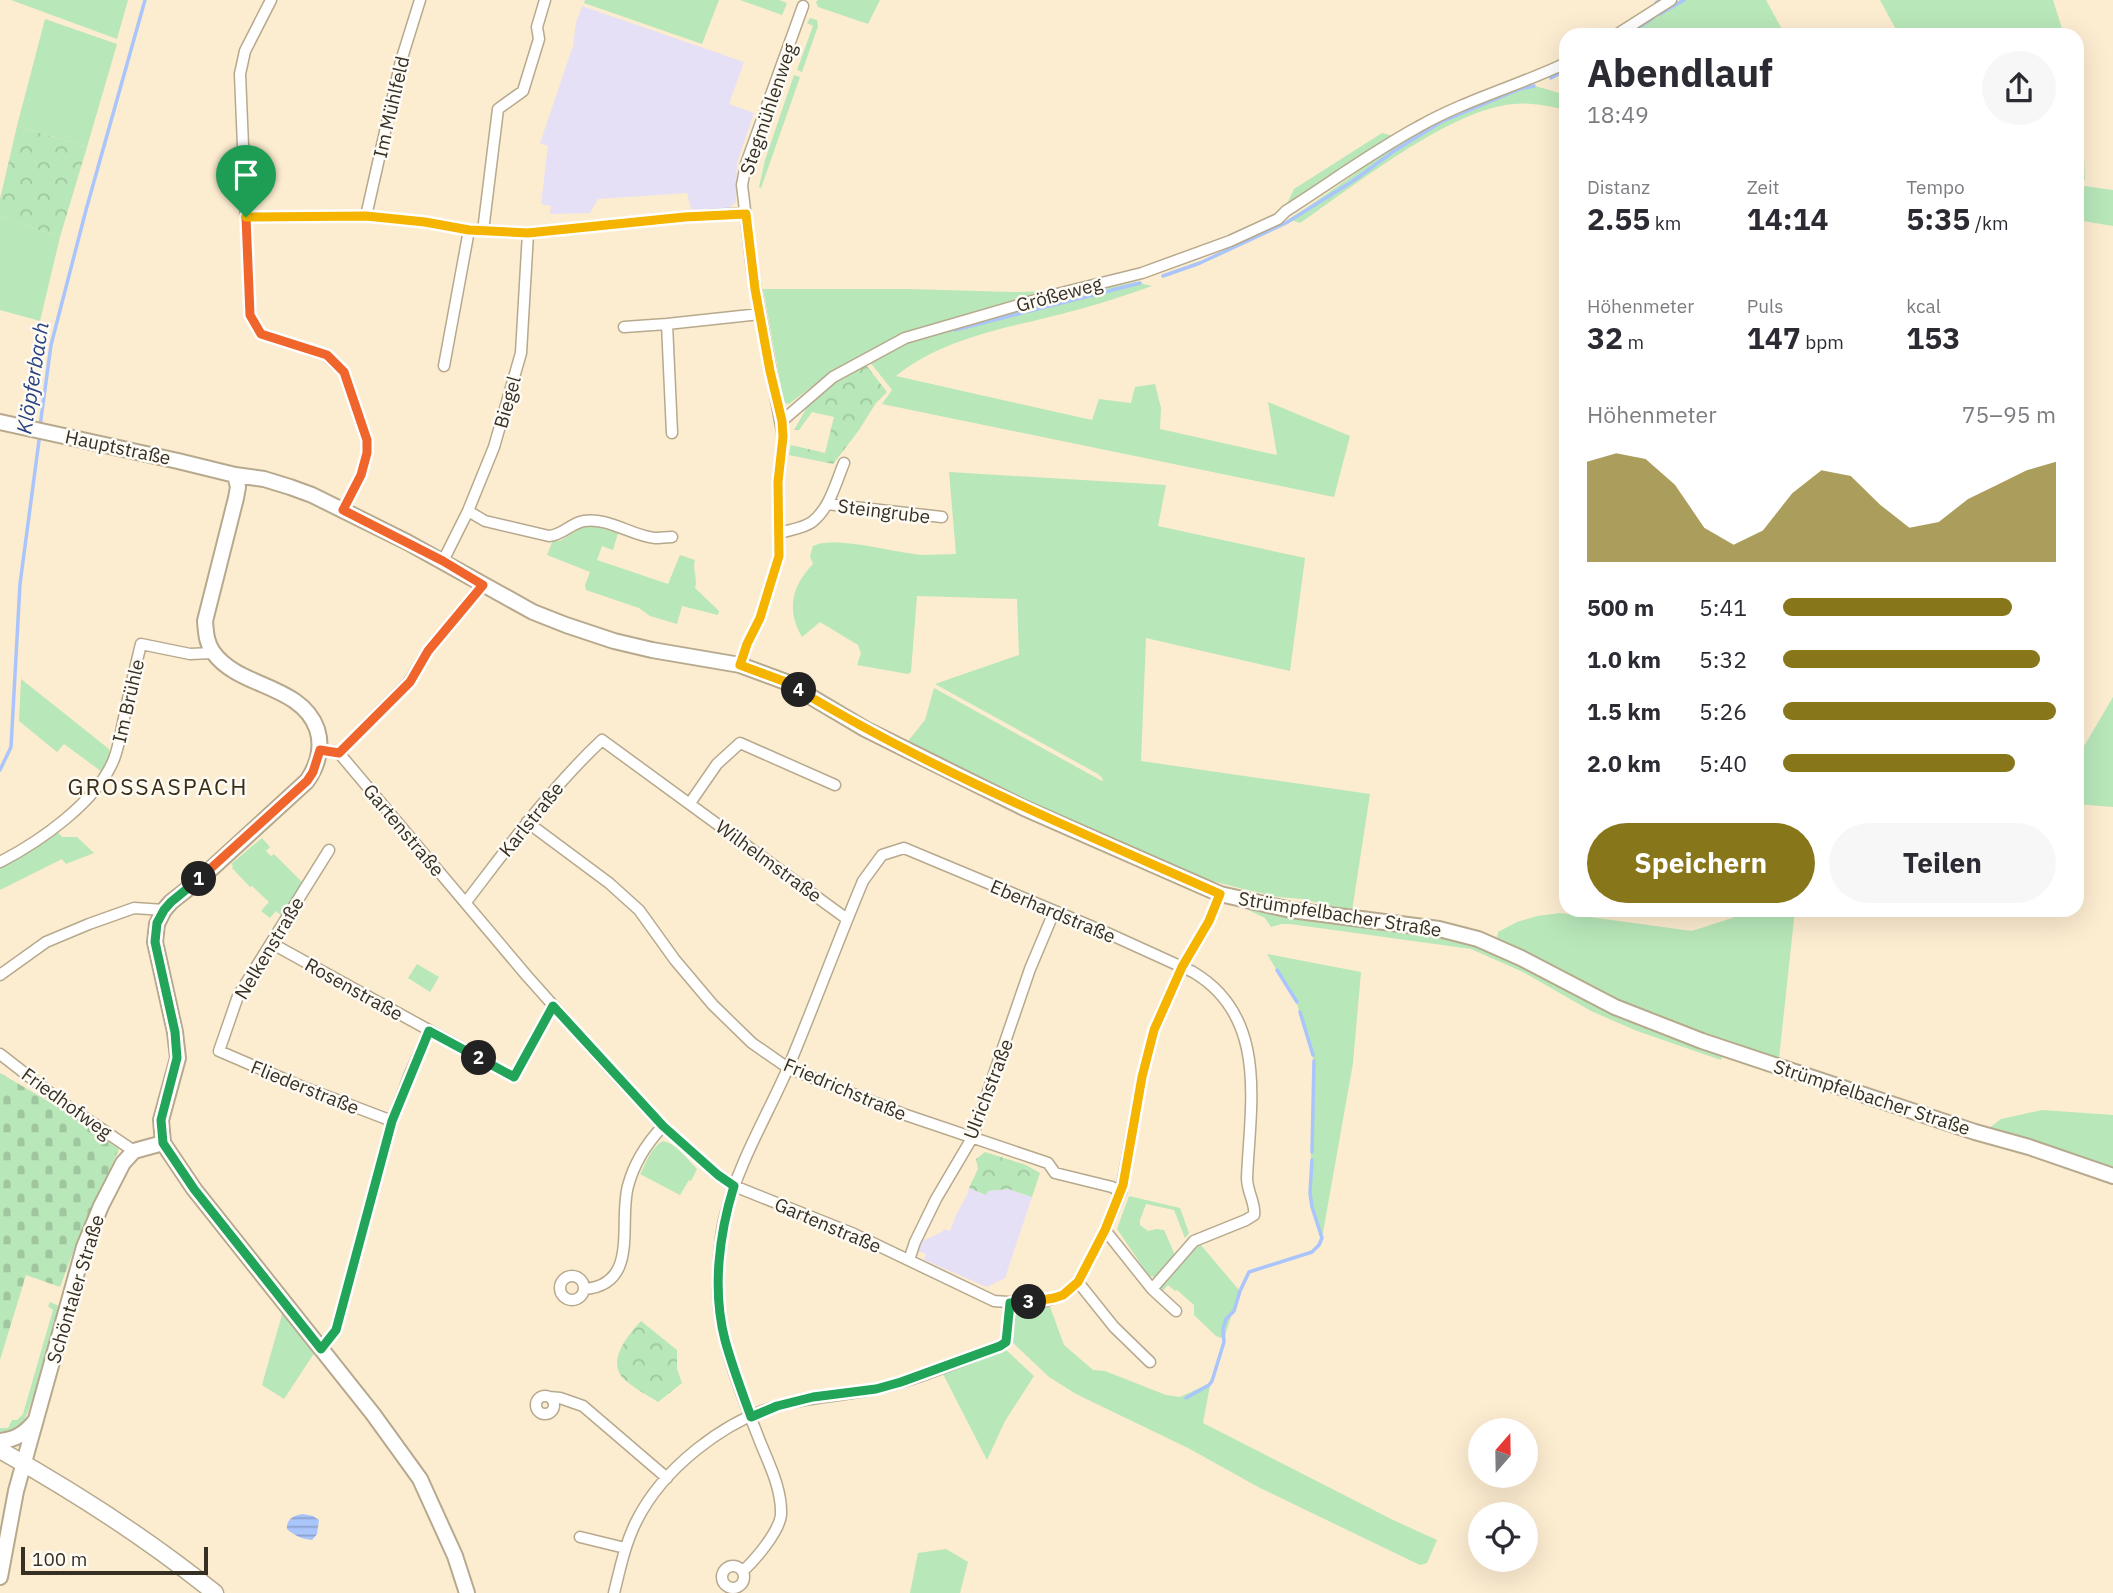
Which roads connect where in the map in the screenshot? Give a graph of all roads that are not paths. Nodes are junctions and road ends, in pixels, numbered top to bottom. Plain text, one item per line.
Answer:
1 (271, 0) edge
2 (420, 0) edge
3 (545, 0) edge
4 (1671, 0) edge
5 (803, 6) dead end
6 (1627, 28) edge
7 (1559, 66) edge
8 (746, 214) junction
9 (366, 216) junction
10 (246, 217) junction
11 (469, 230) junction
12 (483, 231) junction
13 (528, 233) junction
14 (760, 314) junction
15 (667, 324) junction
16 (624, 327) dead end
17 (444, 366) dead end
18 (782, 421) junction
19 (0, 422) edge
20 (672, 433) dead end
21 (844, 463) dead end
22 (235, 475) junction
23 (827, 504) junction
24 (343, 510) junction
25 (468, 512) junction
26 (942, 517) dead end
27 (780, 533) junction
28 (672, 537) dead end
29 (443, 561) junction
30 (483, 585) junction
31 (213, 653) junction
32 (740, 665) junction
33 (602, 740) joint
34 (320, 750) junction
35 (339, 753) junction
36 (835, 785) dead end
37 (690, 803) junction
38 (527, 822) junction
39 (329, 850) dead end
40 (0, 862) edge
41 (1220, 894) junction
42 (466, 902) junction
43 (164, 910) junction
44 (1054, 912) junction
45 (847, 919) junction
46 (271, 943) junction
47 (1182, 967) junction
48 (0, 975) edge
49 (553, 1006) junction
50 (429, 1031) junction
51 (219, 1051) joint
52 (0, 1054) edge
53 (788, 1068) junction
54 (392, 1121) junction
55 (663, 1126) junction
56 (972, 1138) junction
57 (163, 1143) junction
58 (134, 1151) junction
59 (2113, 1176) edge
60 (734, 1186) junction
61 (1121, 1192) junction
62 (1105, 1230) junction
63 (909, 1260) junction
64 (1078, 1282) junction
65 (585, 1289) dead end
66 (1152, 1289) junction
67 (1010, 1303) junction
68 (1176, 1311) dead end
69 (321, 1349) junction
70 (1150, 1362) dead end
71 (549, 1397) dead end
72 (37, 1416) junction
73 (751, 1417) junction
74 (0, 1441) edge
75 (0, 1450) edge
76 (24, 1464) junction
77 (667, 1478) junction
78 (580, 1537) dead end
79 (625, 1548) junction
80 (743, 1571) dead end
81 (0, 1577) edge
82 (215, 1593) edge
83 (467, 1593) edge
84 (614, 1593) edge

1 - 10 street
2 - 9 street, Im Mühlfeld
3 - 12 street
4 - 6 street
5 - 8 street, Stegmühlenweg
7 - 18 street, Größeweg
8 - 13 street
8 - 14 street, Stegmühlenweg
9 - 10 street
9 - 11 street
10 - 24 street
11 - 12 street
11 - 17 street
12 - 13 street
13 - 25 street, Biegel
14 - 15 street
14 - 18 street, Stegmühlenweg
15 - 16 street
15 - 20 street
18 - 27 street
19 - 22 street, Hauptstraße
21 - 23 street, Steingrube
22 - 24 street, Strümpfelbacher Straße
22 - 31 street
23 - 26 street, Steingrube
23 - 27 street, Steingrube
24 - 29 street, Strümpfelbacher Straße
25 - 28 street
25 - 29 street, Biegel
27 - 32 street
29 - 30 street, Strümpfelbacher Straße
30 - 32 street, Strümpfelbacher Straße
30 - 35 street
31 - 34 street
31 - 40 street, Im Brühle
32 - 41 street, Strümpfelbacher Straße
33 - 37 street, Wilhelmstraße
33 - 38 street, Karlstraße
34 - 35 street
34 - 43 street
35 - 42 street, Gartenstraße
36 - 37 street
37 - 45 street, Wilhelmstraße
38 - 42 street, Karlstraße
38 - 53 street, Friedrichstraße
39 - 46 street, Nelkenstraße
41 - 47 street
41 - 59 street, Strümpfelbacher Straße
42 - 49 street, Gartenstraße
43 - 48 street
43 - 57 street
44 - 45 street, Eberhardstraße
44 - 47 street, Eberhardstraße
44 - 56 street, Ulrichstraße
45 - 53 street, Eberhardstraße
46 - 50 street, Rosenstraße
46 - 51 street, Nelkenstraße
47 - 61 street
47 - 66 street, Eberhardstraße
49 - 50 street, Rosenstraße
49 - 55 street, Gartenstraße
50 - 54 street
51 - 54 street, Fliederstraße
52 - 58 street, Friedhofweg
53 - 56 street, Friedrichstraße
53 - 60 street, Eberhardstraße
54 - 69 street
55 - 60 street, Gartenstraße
55 - 65 street
56 - 61 street, Friedrichstraße
56 - 63 street, Ulrichstraße
57 - 58 street
57 - 69 street
58 - 72 street, Schöntaler Straße
60 - 63 street, Gartenstraße
60 - 73 street, Eberhardstraße
61 - 62 street
62 - 64 street
62 - 66 street
63 - 67 street, Gartenstraße
64 - 67 street, Gartenstraße
64 - 70 street
66 - 68 street
67 - 73 street
69 - 83 street
71 - 77 street
72 - 74 street
72 - 76 street, Schöntaler Straße
73 - 77 street
73 - 80 street, Eberhardstraße
75 - 76 main road
76 - 81 street, Schöntaler Straße
76 - 82 main road
77 - 79 street
78 - 79 street
79 - 84 street

